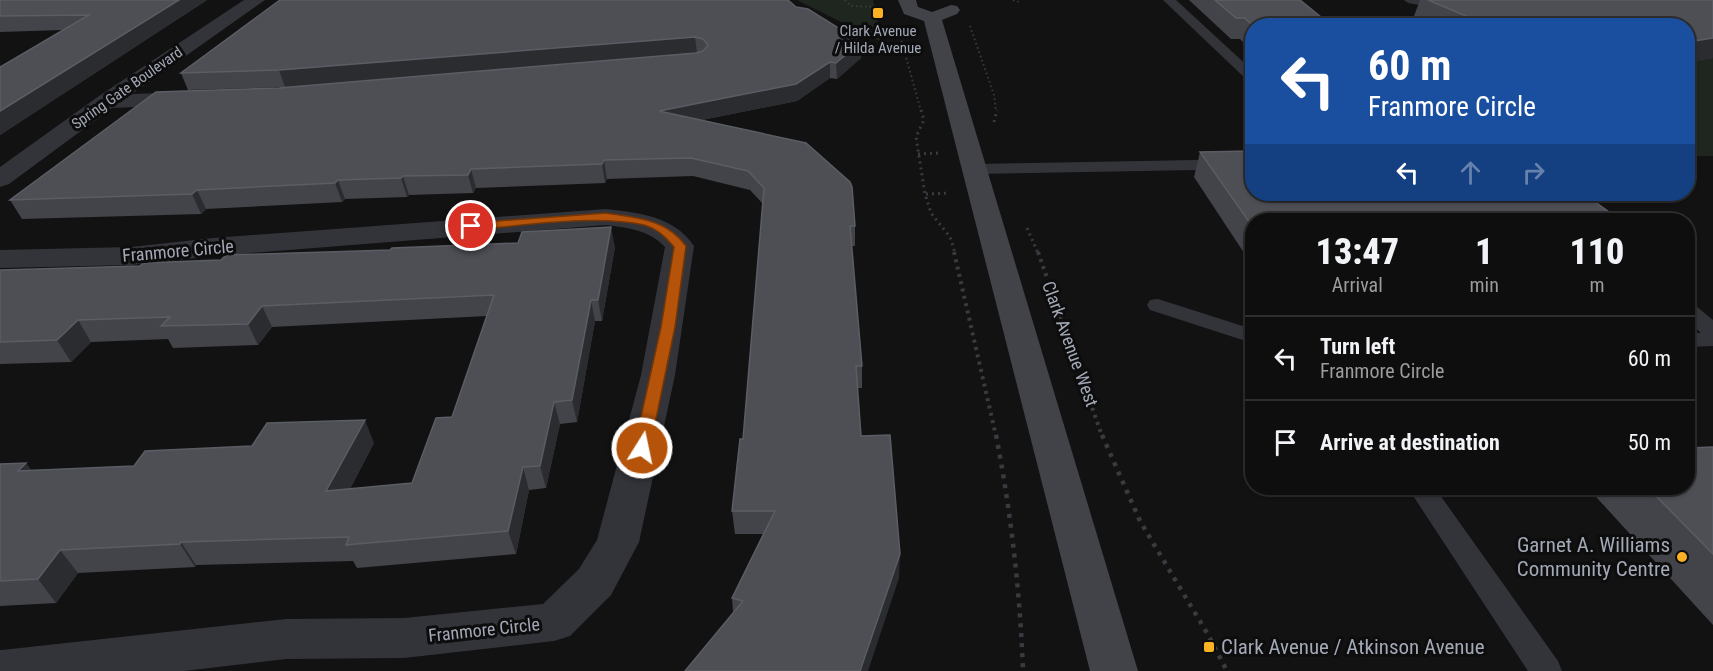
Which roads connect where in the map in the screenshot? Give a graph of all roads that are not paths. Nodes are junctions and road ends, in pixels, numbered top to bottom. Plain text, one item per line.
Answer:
1 (256, 0) edge
2 (908, 0) edge
3 (947, 0) edge
4 (1170, 0) edge
5 (1410, 0) edge
6 (1428, 0) edge
7 (932, 18) junction
8 (1245, 70) edge
9 (208, 98) edge
10 (107, 101) junction
11 (1245, 164) edge
12 (989, 169) junction
13 (0, 179) edge
14 (0, 259) edge
15 (1158, 305) dead end
16 (1695, 317) edge
17 (1713, 331) edge
18 (1245, 334) edge
19 (1713, 339) edge
20 (1695, 340) edge
21 (1425, 495) edge
22 (2, 671) edge
23 (1114, 671) edge
24 (1546, 671) edge

1 - 10 street, Spring Gate Boulevard
2 - 7 street
3 - 7 street
4 - 8 lane
5 - 6 lane
7 - 12 street
9 - 10 street
10 - 13 street, Spring Gate Boulevard
11 - 12 lane
12 - 23 street
14 - 22 street, Franmore Circle
15 - 18 lane
16 - 17 lane
19 - 20 lane
21 - 24 lane

